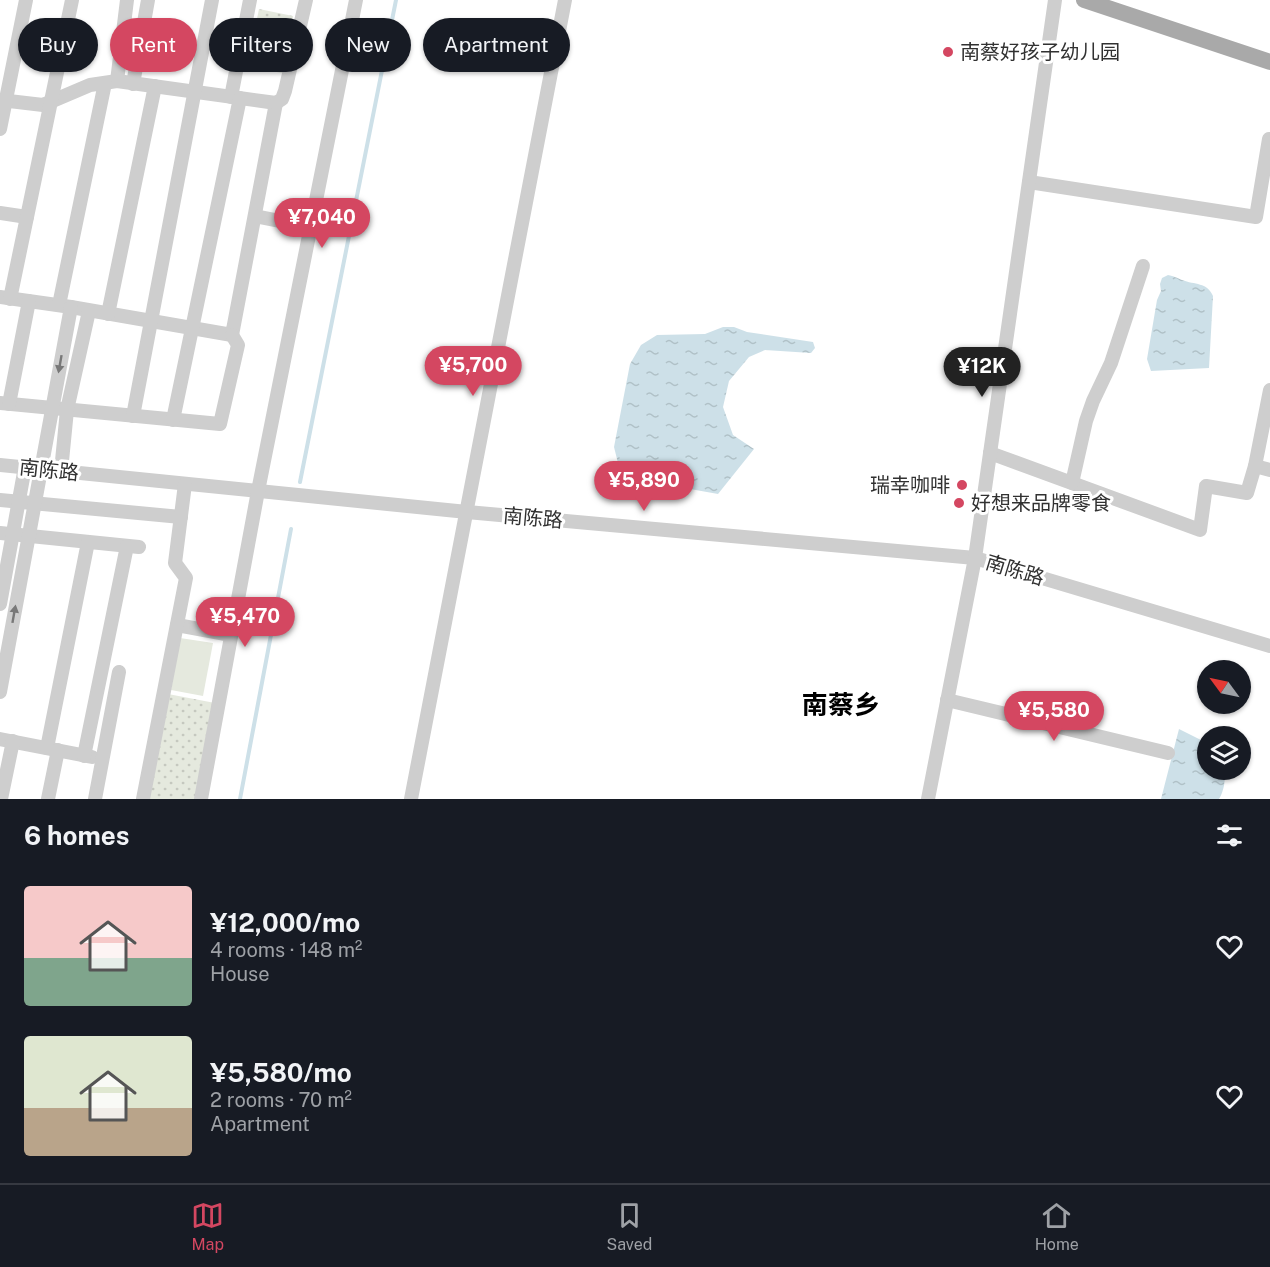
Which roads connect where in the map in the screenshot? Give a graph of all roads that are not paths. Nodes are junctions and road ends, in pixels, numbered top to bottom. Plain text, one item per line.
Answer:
1 (26, 0) edge
2 (72, 0) edge
3 (127, 0) edge
4 (148, 0) edge
5 (212, 0) edge
6 (250, 0) edge
7 (306, 0) edge
8 (356, 0) edge
9 (565, 0) edge
10 (1055, 0) edge
11 (1084, 0) edge
12 (1270, 62) edge
13 (111, 82) junction
14 (133, 84) junction
15 (155, 86) junction
16 (195, 92) junction
17 (236, 97) junction
18 (3, 100) edge
19 (51, 102) junction
20 (276, 103) junction
21 (0, 129) edge
22 (1269, 139) edge
23 (1029, 182) junction
24 (0, 213) edge
25 (255, 216) junction
26 (27, 217) junction
27 (310, 226) junction
28 (1143, 266) dead end
29 (3, 298) edge
30 (29, 301) junction
31 (65, 306) junction
32 (89, 310) junction
33 (108, 314) junction
34 (151, 321) junction
35 (192, 328) junction
36 (231, 335) junction
37 (1270, 390) edge
38 (4, 404) edge
39 (52, 408) junction
40 (67, 410) junction
41 (133, 416) junction
42 (173, 420) junction
43 (990, 453) junction
44 (0, 465) edge
45 (1255, 466) junction
46 (25, 467) junction
47 (40, 469) junction
48 (1270, 470) edge
49 (61, 471) junction
50 (1072, 483) junction
51 (185, 484) junction
52 (258, 492) junction
53 (0, 500) edge
54 (19, 502) junction
55 (34, 503) junction
56 (467, 512) junction
57 (181, 517) junction
58 (6, 534) edge
59 (28, 536) junction
60 (88, 542) junction
61 (975, 558) junction
62 (0, 604) edge
63 (177, 626) junction
64 (231, 636) junction
65 (1270, 646) edge
66 (119, 672) dead end
67 (0, 692) edge
68 (947, 700) junction
69 (7, 740) edge
70 (53, 749) junction
71 (1168, 753) dead end
72 (84, 756) junction
73 (102, 759) junction
74 (1, 799) edge
75 (48, 799) edge
76 (95, 799) edge
77 (143, 799) edge
78 (201, 799) edge
79 (411, 799) edge
80 (928, 799) edge

1 - 18 street
2 - 19 street
3 - 13 street
4 - 14 street
5 - 16 street
6 - 17 street
7 - 20 street
8 - 27 street
9 - 56 street
10 - 23 street
11 - 12 main road
13 - 14 street
13 - 19 street
13 - 31 street
14 - 15 street
15 - 16 street
15 - 33 street
16 - 17 street
16 - 34 street
17 - 20 street
17 - 35 street
18 - 19 street
18 - 21 street
19 - 26 street
20 - 25 street
22 - 23 street
23 - 43 street
24 - 26 street
25 - 27 street
25 - 36 street
26 - 29 street
27 - 52 street
28 - 50 street
29 - 30 street
30 - 31 street
30 - 38 street
31 - 32 street
31 -> 39 street
32 - 33 street
32 - 40 street
33 - 34 street
34 - 35 street
34 - 41 street
35 - 36 street
35 - 42 street
36 - 42 street
37 - 45 street
38 - 39 street
39 - 40 street
39 - 47 street
40 - 41 street
40 - 49 street
41 - 42 street
43 - 50 street
43 - 61 street
44 - 46 street, 南陈路
45 - 48 street
45 - 50 street
46 - 47 street, 南陈路
46 - 54 street
47 - 49 street, 南陈路
47 - 55 street
49 - 51 street, 南陈路
51 - 52 street, 南陈路
51 - 57 street
52 - 56 street, 南陈路
52 - 64 street
53 - 54 street
54 - 55 street
54 - 58 street
55 - 57 street
55 - 59 street
56 - 61 street, 南陈路
56 - 79 street
57 - 63 street
58 - 59 street
58 - 62 street
59 - 60 street
67 -> 59 street
60 - 70 street
60 - 72 street
61 - 65 street, 南陈路
61 - 68 street
63 - 64 street
63 - 77 street
64 - 78 street
66 - 73 street
68 - 71 street
68 - 80 street
69 - 70 street
69 - 74 street
70 - 72 street
70 - 75 street
72 - 73 street
73 - 76 street

